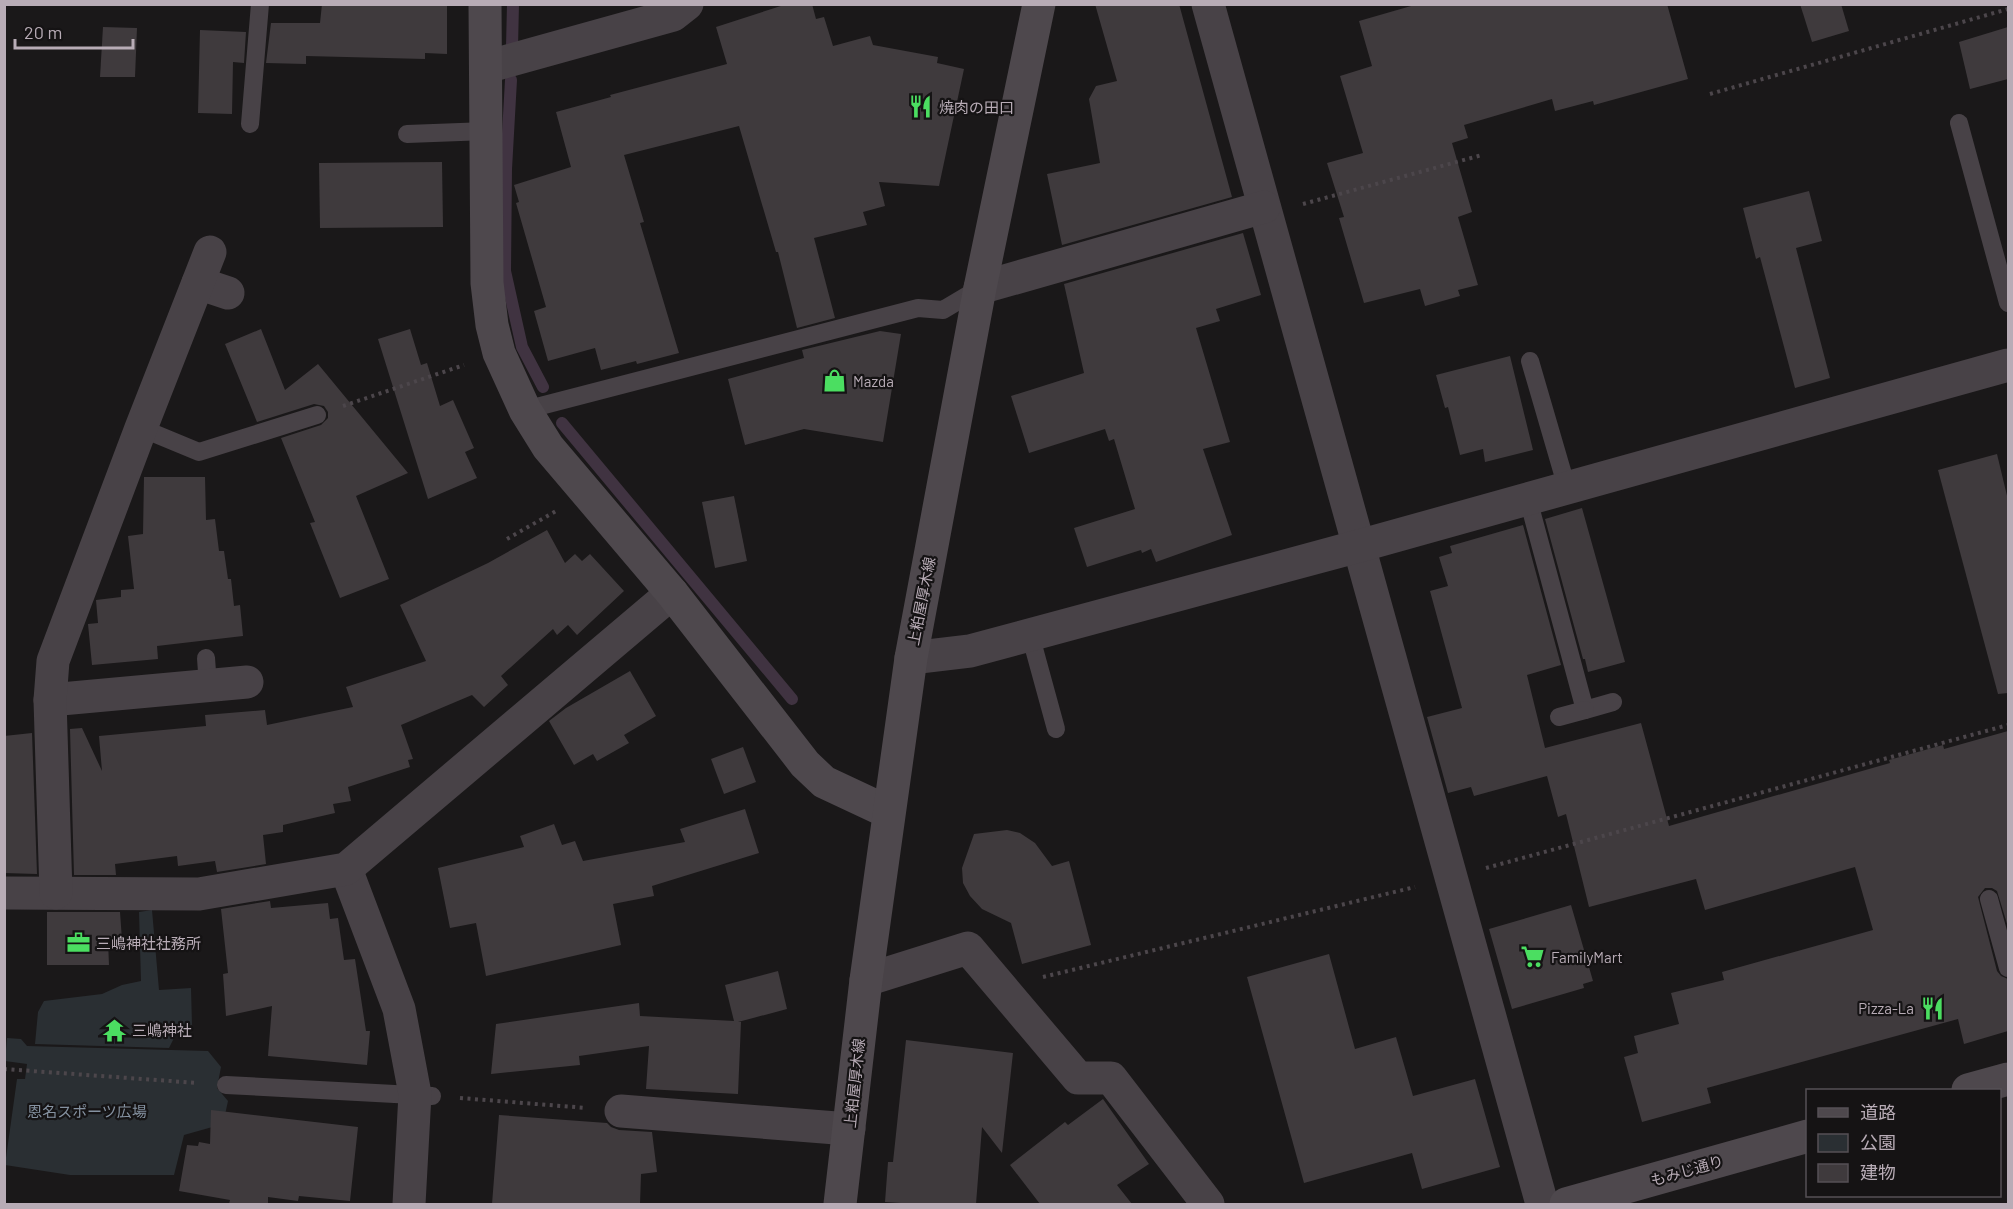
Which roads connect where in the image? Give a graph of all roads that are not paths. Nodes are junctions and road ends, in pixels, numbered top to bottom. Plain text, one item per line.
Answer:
1 (260, 4) edge
2 (485, 4) edge
3 (687, 4) edge
4 (1039, 4) edge
5 (1208, 4) edge
6 (486, 68) junction
7 (1959, 123) dead end
8 (250, 124) dead end
9 (487, 131) junction
10 (407, 134) dead end
11 (1266, 211) junction
12 (210, 252) dead end
13 (980, 288) junction
14 (2008, 303) edge
15 (1530, 361) dead end
16 (2008, 365) edge
17 (525, 410) junction
18 (317, 415) road end
19 (141, 428) junction
20 (1567, 488) junction
21 (1528, 499) junction
22 (1359, 546) junction
23 (672, 593) junction
24 (1030, 634) junction
25 (911, 658) junction
26 (247, 682) dead end
27 (45, 684) junction
28 (1613, 702) dead end
29 (1585, 710) junction
30 (1559, 717) dead end
31 (1056, 729) dead end
32 (888, 812) junction
33 (346, 868) junction
34 (4, 893) edge
35 (56, 893) junction
36 (1989, 899) dead end
37 (2008, 968) edge
38 (866, 980) junction
39 (2008, 1079) edge
40 (226, 1085) road end
41 (1972, 1089) edge
42 (424, 1095) junction
43 (621, 1111) road end
44 (849, 1129) junction
45 (1806, 1137) edge
46 (409, 1204) edge
47 (840, 1204) edge
48 (1208, 1204) edge
49 (1542, 1204) edge
50 (1566, 1204) edge

1 - 8 lane
2 - 6 street
3 - 6 street
4 - 13 street, 上粕屋厚木線
5 - 11 street
6 - 9 street
7 - 14 lane
9 - 10 lane
9 - 17 street
11 - 13 street
11 - 22 street
12 - 19 street
13 - 17 lane
13 - 25 street, 上粕屋厚木線
15 - 20 lane
16 - 20 street
17 - 23 street
18 - 19 lane
19 - 27 street
20 - 21 street
21 - 22 street
21 - 29 lane
22 - 24 street
22 - 49 street
23 - 32 street
23 - 33 street
24 - 25 street
24 - 31 lane
25 - 32 street, 上粕屋厚木線
26 - 27 street
27 - 35 street
28 - 29 lane
29 - 30 lane
32 - 38 street, 上粕屋厚木線
33 - 35 street
33 - 42 street
34 - 35 street
36 - 37 lane
38 - 44 street, 上粕屋厚木線
38 - 48 street
39 - 41 street
40 - 42 lane
42 - 46 street
43 - 44 street
44 - 47 street, 上粕屋厚木線
45 - 50 street, もみじ通り

